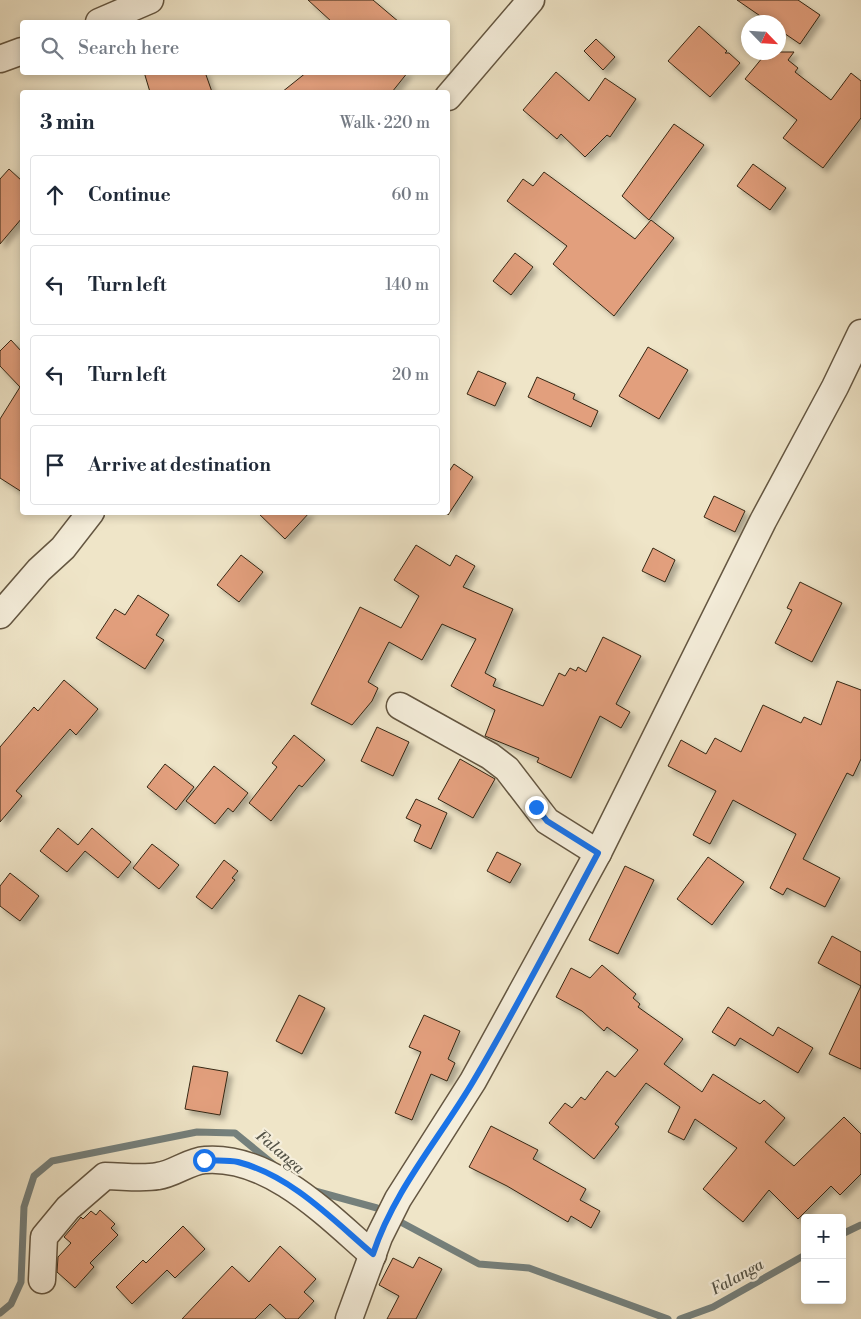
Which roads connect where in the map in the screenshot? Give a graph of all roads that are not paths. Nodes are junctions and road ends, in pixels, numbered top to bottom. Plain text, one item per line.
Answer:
1 (150, 0) edge
2 (531, 0) edge
3 (104, 20) edge
4 (20, 52) edge
5 (0, 59) edge
6 (450, 95) edge
7 (861, 333) edge
8 (89, 515) edge
9 (0, 615) edge
10 (400, 706) dead end
11 (598, 853) junction
12 (376, 1246) junction
13 (42, 1280) dead end
14 (349, 1319) edge

1 - 3 street
2 - 6 street
4 - 5 street
7 - 11 street
8 - 9 street
10 - 11 street
11 - 12 street
12 - 13 street
12 - 14 street

